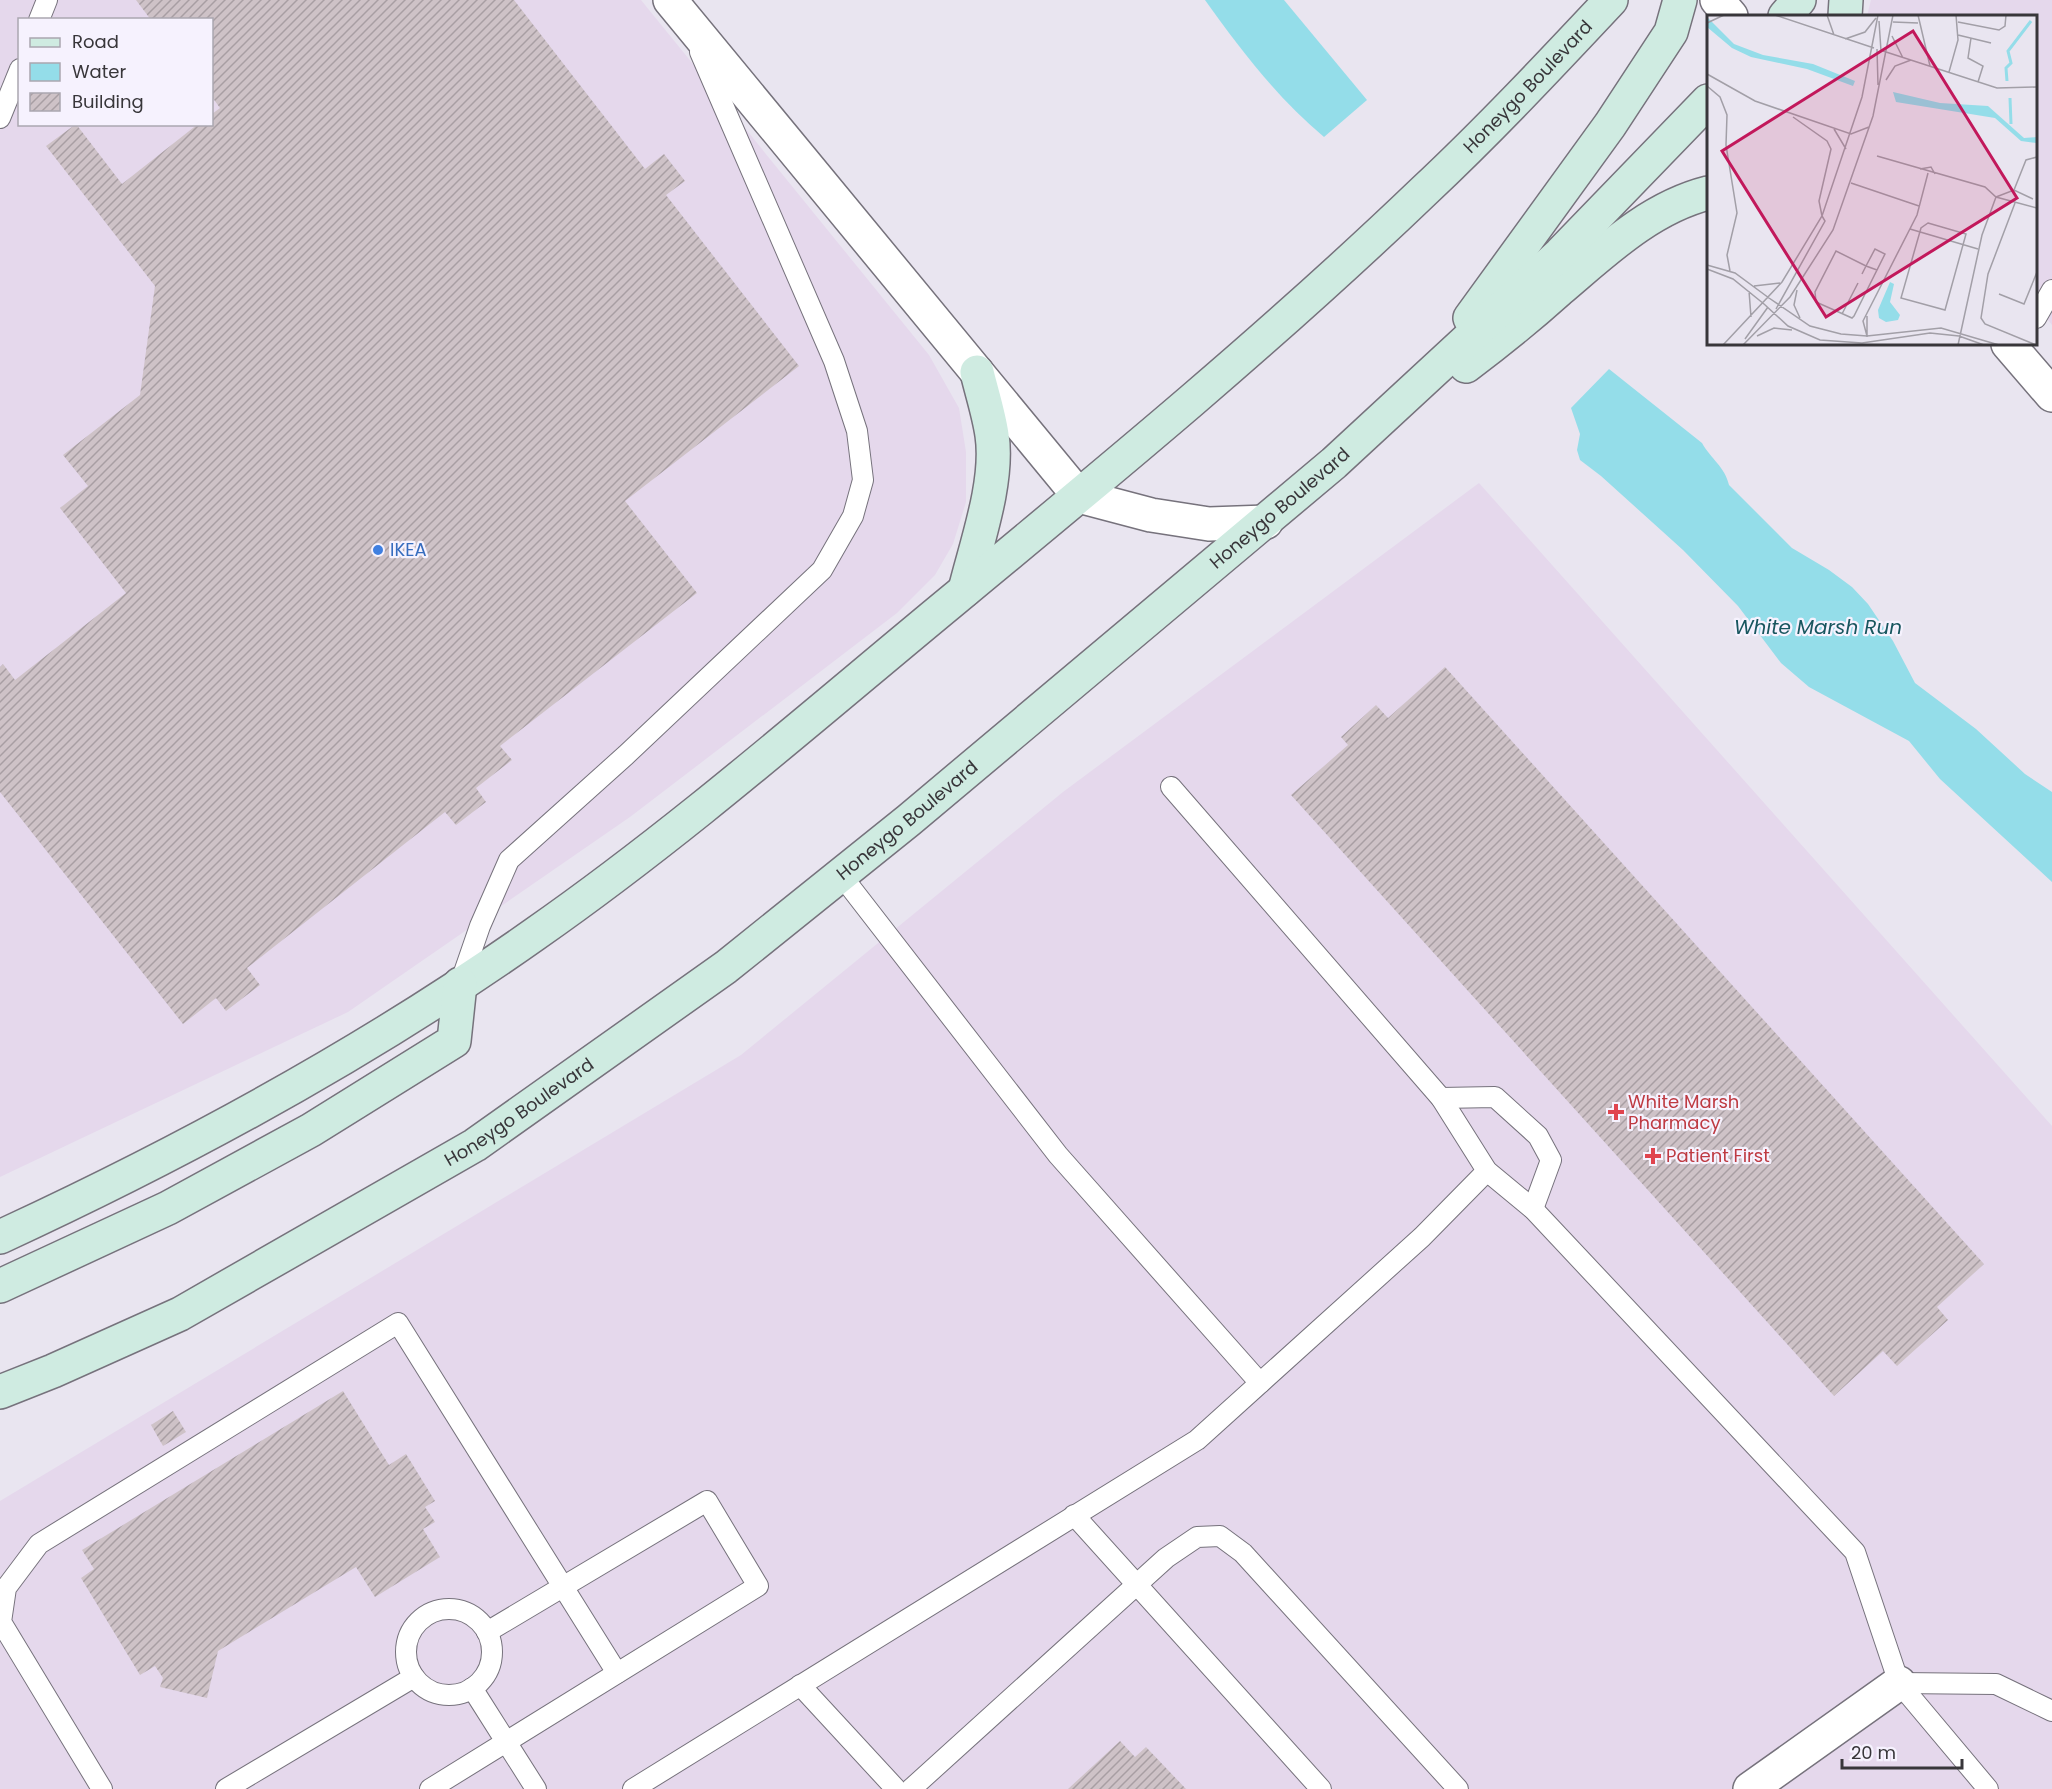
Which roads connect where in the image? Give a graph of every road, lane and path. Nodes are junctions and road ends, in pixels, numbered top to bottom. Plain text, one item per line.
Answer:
1 (47, 0) edge
2 (1611, 0) edge
3 (1680, 0) edge
4 (1717, 0) edge
5 (1799, 0) edge
6 (1846, 0) edge
7 (679, 11) edge
8 (1730, 15) edge
9 (1786, 15) edge
10 (1845, 15) edge
11 (40, 18) edge
12 (18, 74) edge
13 (1707, 102) edge
14 (0, 118) edge
15 (1707, 194) edge
16 (2052, 290) edge
17 (2037, 316) edge
18 (2014, 346) edge
19 (977, 372) junction
20 (1426, 377) junction
21 (2052, 395) edge
22 (1334, 463) junction
23 (1079, 496) junction
24 (1266, 522) junction
25 (965, 590) junction
26 (1171, 787) dead end
27 (841, 875) junction
28 (460, 984) junction
29 (1441, 1098) junction
30 (1487, 1171) junction
31 (1533, 1209) junction
32 (0, 1237) edge
33 (0, 1286) edge
34 (1260, 1383) junction
35 (0, 1392) edge
36 (1074, 1515) junction
37 (1135, 1584) junction
38 (563, 1587) junction
39 (1, 1622) edge
40 (487, 1632) junction
41 (617, 1673) junction
42 (414, 1677) junction
43 (1899, 1683) junction
44 (800, 1685) junction
45 (472, 1688) junction
46 (2052, 1711) edge
47 (506, 1742) junction
48 (102, 1789) edge
49 (226, 1789) edge
50 (430, 1789) edge
51 (536, 1789) edge
52 (633, 1789) edge
53 (896, 1789) edge
54 (911, 1789) edge
55 (1321, 1789) edge
56 (1458, 1789) edge
57 (1750, 1789) edge
58 (1988, 1789) edge

1 - 11 lane
2 - 23 main road, Honeygo Boulevard
3 - 20 main road
4 - 8 street
5 - 9 main road
6 - 10 main road
7 - 19 street
7 - 28 lane
12 - 14 lane
13 - 20 main road, Honeygo Boulevard
15 - 22 main road
16 - 17 lane
18 - 21 street
19 - 23 street
19 - 25 main road
20 - 22 main road, Honeygo Boulevard
22 - 24 main road, Honeygo Boulevard
23 - 24 street
23 - 25 main road, Honeygo Boulevard
24 - 27 main road, Honeygo Boulevard
25 - 28 main road, Honeygo Boulevard
26 - 29 lane
27 - 34 lane
27 - 35 main road, Honeygo Boulevard
28 - 32 main road, Honeygo Boulevard
28 - 33 main road
29 - 30 lane
29 - 31 lane
30 - 31 lane
30 - 34 lane
31 - 43 lane
34 - 36 lane
36 - 37 lane
36 - 44 lane
37 - 54 lane
37 - 55 lane
37 - 56 lane
38 - 39 lane
38 - 40 lane
38 - 41 lane
38 - 41 lane
39 - 48 lane
40 - 42 lane
40 - 45 lane
41 - 47 lane
42 - 45 lane
42 - 49 lane
43 - 46 lane
43 - 57 street
43 - 58 lane
44 - 52 lane
44 - 53 lane
45 - 47 lane
47 - 50 lane
47 - 51 lane

